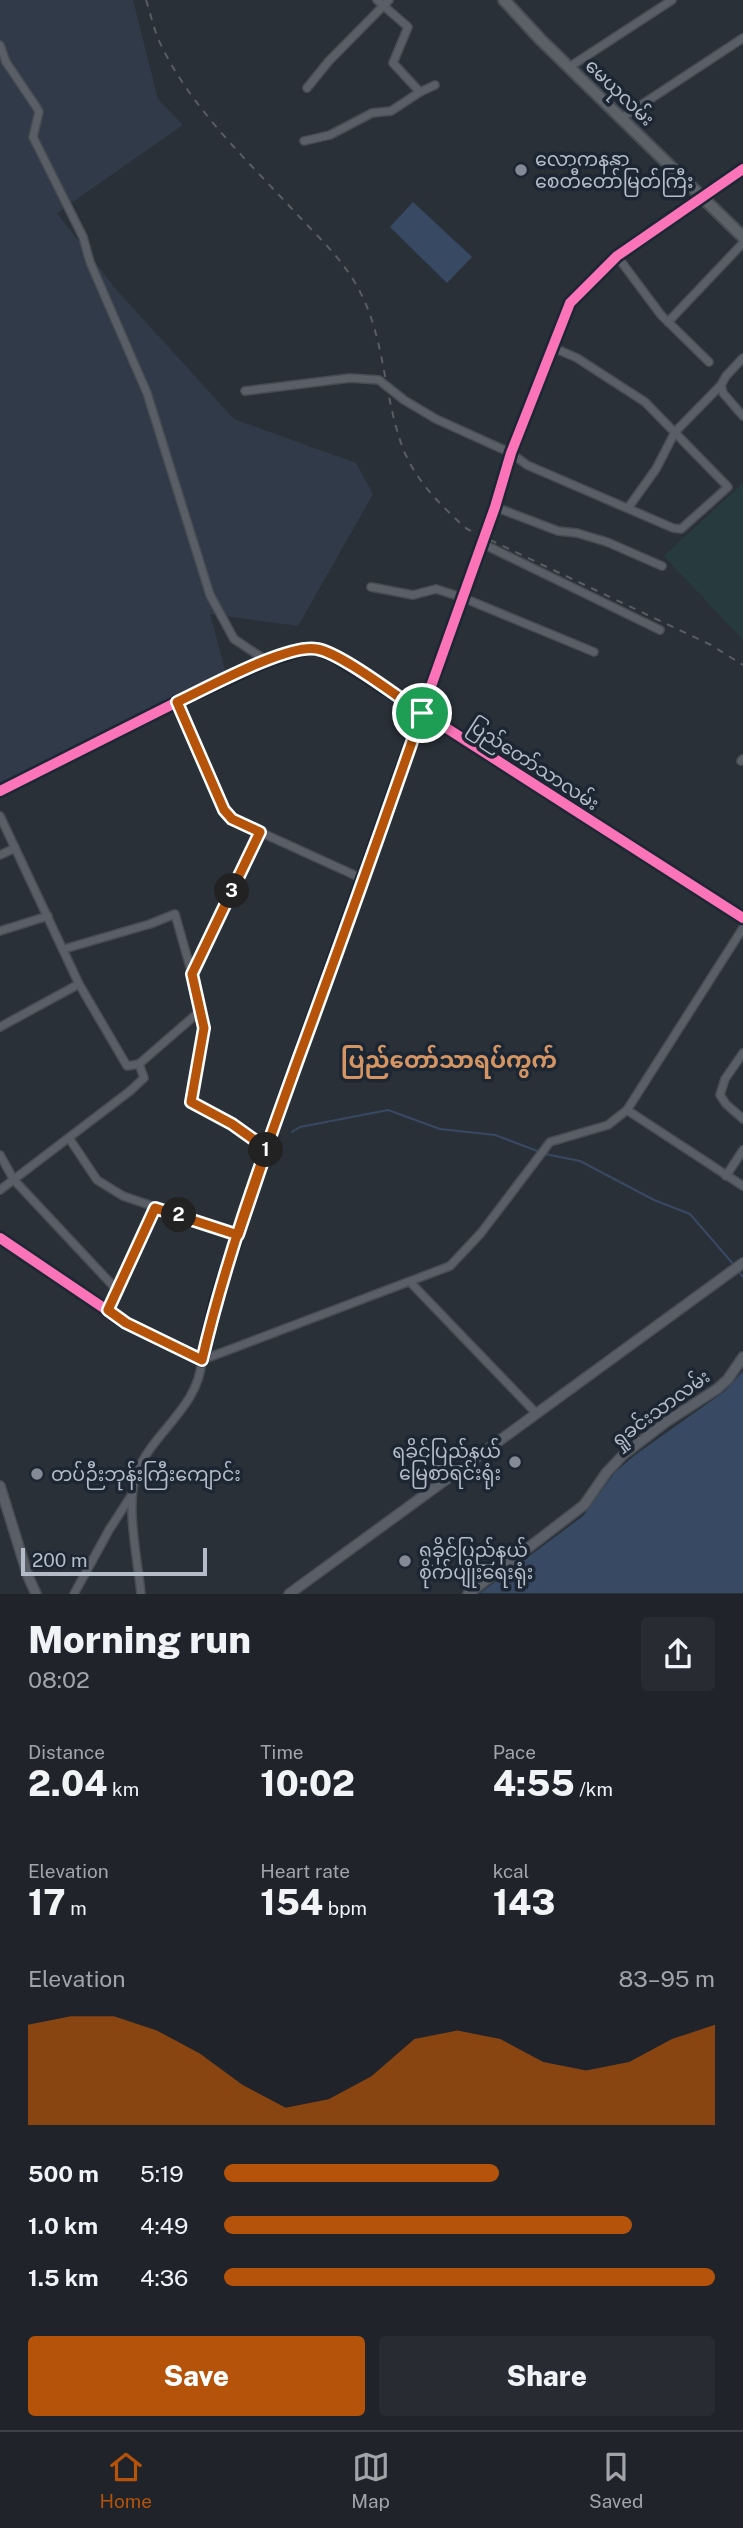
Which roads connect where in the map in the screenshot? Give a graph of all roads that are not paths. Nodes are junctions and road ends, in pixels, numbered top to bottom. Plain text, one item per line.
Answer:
1 (377, 0) edge
2 (505, 0) edge
3 (512, 0) edge
4 (672, 0) edge
5 (387, 3) edge
6 (743, 38) edge
7 (0, 45) edge
8 (574, 64) junction
9 (435, 85) dead end
10 (307, 88) dead end
11 (419, 92) junction
12 (626, 115) junction
13 (304, 141) dead end
14 (743, 169) edge
15 (704, 195) junction
16 (743, 228) edge
17 (743, 237) edge
18 (743, 243) edge
19 (617, 256) junction
20 (668, 322) junction
21 (554, 348) junction
22 (743, 358) edge
23 (709, 362) dead end
24 (721, 384) junction
25 (245, 391) dead end
26 (743, 416) edge
27 (675, 432) junction
28 (511, 453) junction
29 (495, 507) junction
30 (628, 508) junction
31 (481, 543) junction
32 (662, 566) dead end
33 (371, 587) dead end
34 (461, 597) junction
35 (660, 630) dead end
36 (594, 652) dead end
37 (267, 661) junction
38 (177, 702) junction
39 (422, 713) junction
40 (0, 791) edge
41 (0, 816) edge
42 (260, 832) junction
43 (15, 848) junction
44 (0, 855) edge
45 (363, 879) junction
46 (48, 916) junction
47 (743, 918) edge
48 (743, 928) edge
49 (0, 931) edge
50 (64, 950) junction
51 (192, 974) junction
52 (79, 984) junction
53 (200, 1011) junction
54 (0, 1027) edge
55 (743, 1053) edge
56 (139, 1064) junction
57 (627, 1110) junction
58 (743, 1119) edge
59 (69, 1138) junction
60 (267, 1149) junction
61 (743, 1150) edge
62 (0, 1155) edge
63 (726, 1176) junction
64 (14, 1180) junction
65 (743, 1186) edge
66 (0, 1191) edge
67 (155, 1208) junction
68 (238, 1235) junction
69 (0, 1238) edge
70 (743, 1264) edge
71 (411, 1283) junction
72 (117, 1290) junction
73 (108, 1310) junction
74 (743, 1357) edge
75 (202, 1360) junction
76 (537, 1414) junction
77 (0, 1486) edge
78 (131, 1495) junction
79 (36, 1594) edge
80 (74, 1594) edge
81 (141, 1594) edge
82 (289, 1594) edge
83 (468, 1594) edge

1 - 5 street
2 - 15 main road, မေယုလမ်း
3 - 8 main road, မေယုလမ်း
4 - 8 street
5 - 10 street
5 - 11 street
6 - 12 street
7 - 37 street
8 - 12 main road, မေယုလမ်း
9 - 11 street
11 - 13 street
12 - 15 main road, မေယုလမ်း
14 - 15 street
15 - 16 main road, မေယုလမ်း
15 - 17 main road, မေယုလမ်း
15 - 19 street
18 - 20 street
19 - 20 street
19 - 21 street
20 - 23 street
21 - 27 street
21 - 28 street
22 - 24 street
24 - 26 street
24 - 27 street
25 - 28 street
27 - 30 street
27 - 30 street
28 - 29 street
28 - 30 street
29 - 31 street
29 - 32 street
31 - 34 street
31 - 35 street
33 - 34 street
34 - 36 street
34 - 39 street
37 - 38 street, ပြည်တော်သာလမ်း
37 - 39 street, ပြည်တော်သာလမ်း
38 - 40 street, ပြည်တော်သာလမ်း
38 - 42 street
39 - 45 street
39 - 47 street, ပြည်တော်သာလမ်း
41 - 43 street
42 - 45 street
42 - 51 street
43 - 44 street
43 - 46 street
45 - 60 street
46 - 49 street
46 - 50 street
48 - 57 street
50 - 51 street
50 - 52 street
51 - 53 street
52 - 54 street
52 - 56 street
53 - 56 street
53 - 60 street
55 - 58 street
56 - 59 street
57 - 63 street
57 - 71 street
59 - 64 street
59 - 67 street
60 - 68 street
61 - 63 street
62 - 64 street
63 - 65 street
64 - 66 street
64 - 72 street
67 - 68 street
67 - 72 street
68 - 75 street
69 - 73 street
70 - 76 street
71 - 75 street
71 - 76 street
72 - 73 street
73 - 75 street
74 - 83 street, ရှုခင်းသာလမ်း
75 - 78 street
76 - 82 street
77 - 79 street
78 - 80 street
78 - 81 street

